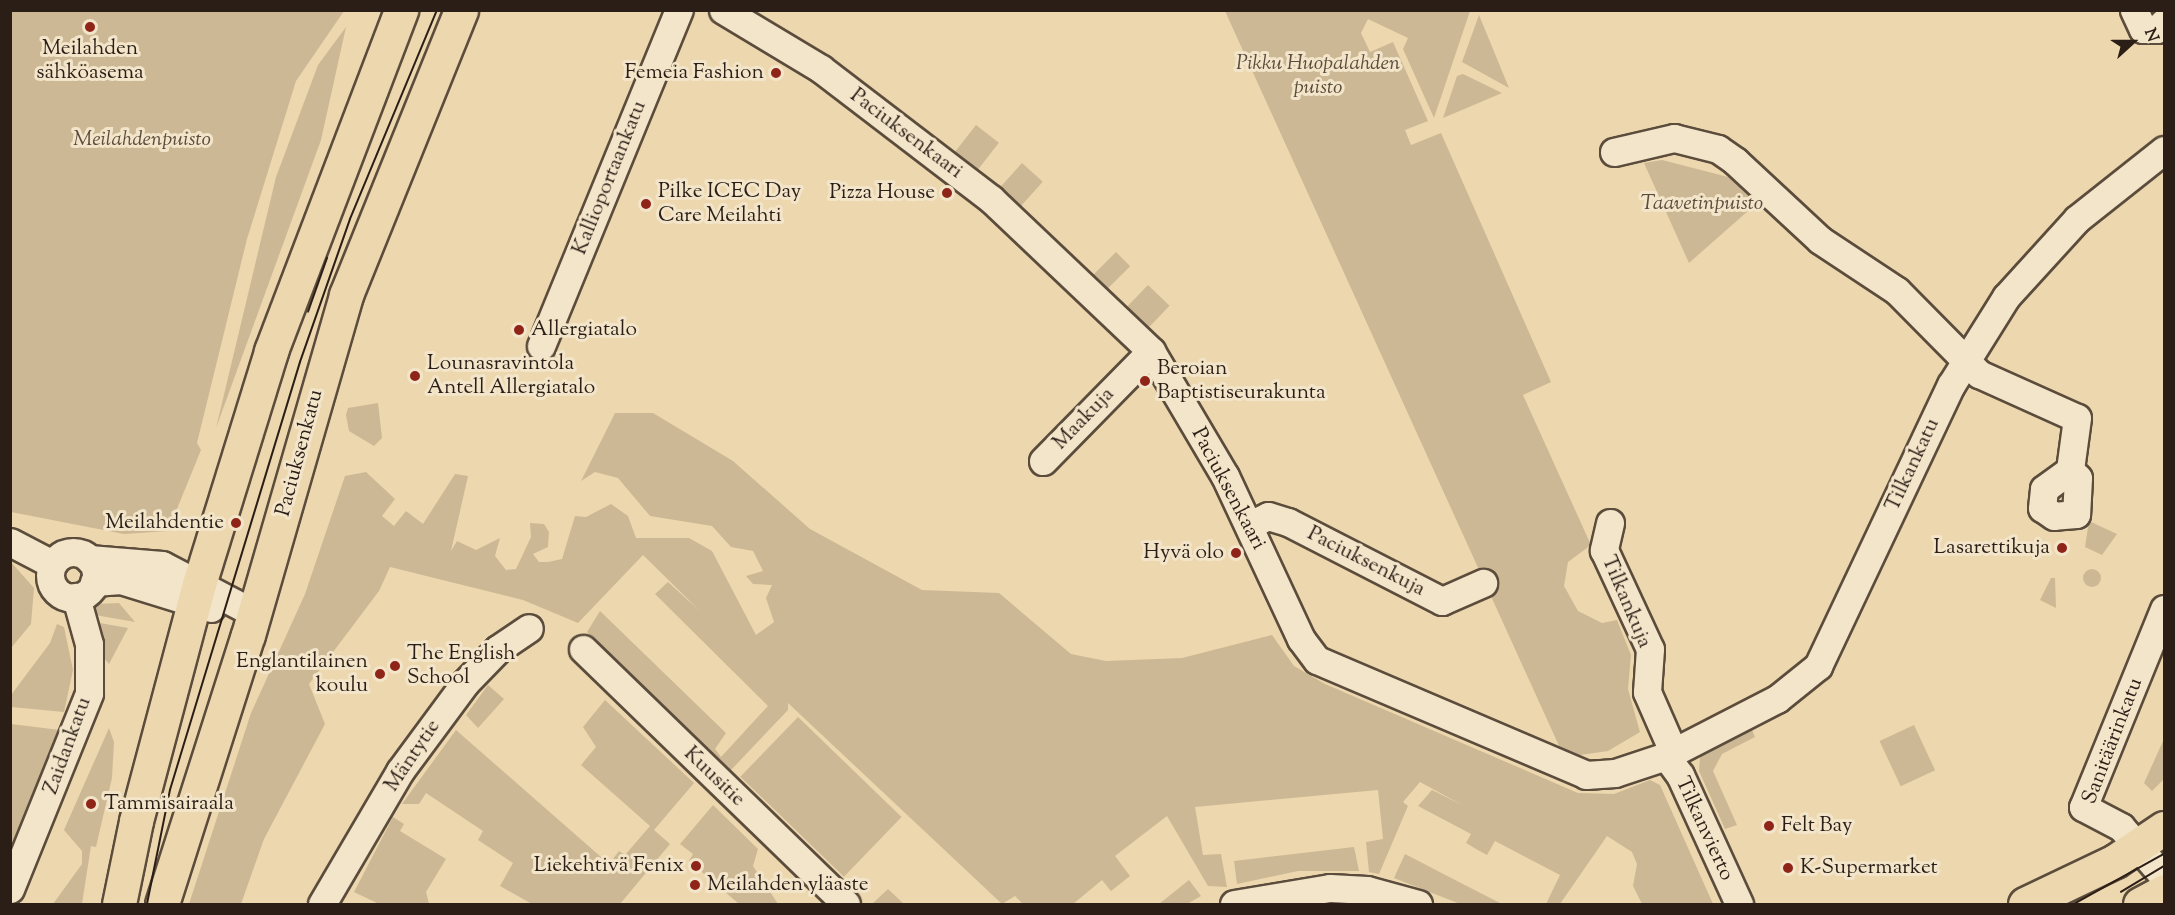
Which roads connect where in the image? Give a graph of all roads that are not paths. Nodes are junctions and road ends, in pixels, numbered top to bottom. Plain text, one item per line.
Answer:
1 (401, 10) edge
2 (461, 10) edge
3 (679, 10) edge
4 (723, 10) edge
5 (2134, 10) edge
6 (2159, 10) edge
7 (2164, 17) edge
8 (2164, 22) edge
9 (2164, 150) edge
10 (1614, 152) dead end
11 (541, 346) dead end
12 (1151, 351) junction
13 (1965, 360) junction
14 (1043, 461) dead end
15 (2070, 470) dead end
16 (1610, 524) dead end
17 (1249, 525) junction
18 (10, 542) edge
19 (52, 564) junction
20 (87, 579) junction
21 (1483, 583) dead end
22 (197, 593) junction
23 (2164, 609) edge
24 (254, 613) junction
25 (529, 628) dead end
26 (583, 649) dead end
27 (1665, 753) junction
28 (2152, 837) edge
29 (2164, 877) edge
30 (10, 889) edge
31 (2164, 891) edge
32 (120, 904) edge
33 (162, 904) edge
34 (321, 904) edge
35 (846, 904) edge
36 (1234, 904) edge
37 (1418, 904) edge
38 (1739, 904) edge
39 (2025, 904) edge
40 (2140, 904) edge

1 - 22 main road
2 - 24 main road, Paciuksenkatu
3 - 11 street, Kallioportaankatu
4 - 12 street, Paciuksenkaari
5 - 8 street
6 - 7 street
9 - 13 street, Tilkankatu
10 - 13 street
12 - 14 street, Maakuja
12 - 17 street, Paciuksenkaari
13 - 15 street
13 - 27 street, Tilkankatu
16 - 27 street, Tilkankuja
17 - 21 street, Paciuksenkuja
17 - 27 street, Paciuksenkaari
18 - 19 street
19 - 20 street
19 - 20 street
20 - 22 street
20 - 30 street, Zaidankatu
22 - 24 street
22 - 32 main road
23 - 28 street, Sanitäärinkatu
24 - 33 main road, Paciuksenkatu
25 - 34 street, Mäntytie
26 - 35 street, Kuusitie
27 - 38 street, Tilkanvierto
28 - 29 street
28 - 39 main road
31 - 40 main road
36 - 37 street

